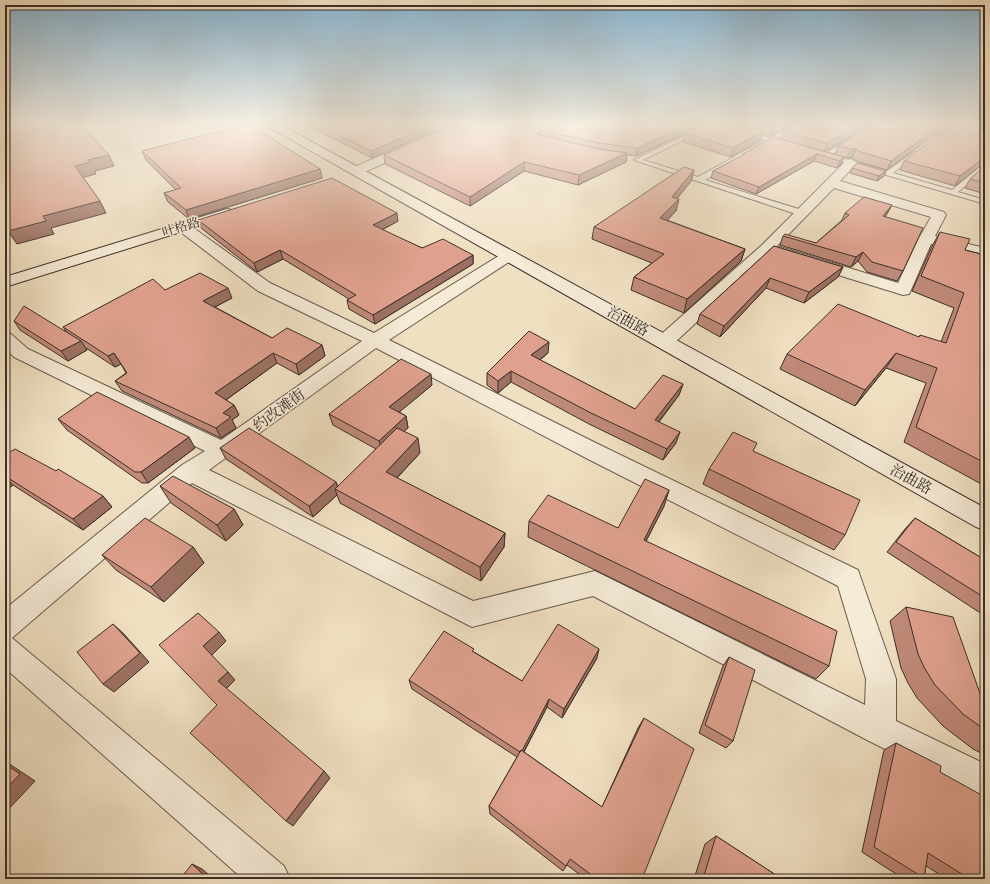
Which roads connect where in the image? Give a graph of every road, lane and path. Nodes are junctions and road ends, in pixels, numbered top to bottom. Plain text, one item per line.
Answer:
1 (346, 165) edge
2 (369, 165) edge
3 (651, 165) edge
4 (724, 165) edge
5 (850, 165) edge
6 (859, 165) edge
7 (899, 165) edge
8 (985, 165) edge
9 (356, 171) junction
10 (888, 174) junction
11 (337, 178) dead end
12 (699, 180) junction
13 (832, 183) junction
14 (954, 193) junction
15 (985, 202) edge
16 (243, 208) edge
17 (802, 213) junction
18 (183, 227) junction
19 (926, 238) junction
20 (767, 248) junction
21 (985, 253) edge
22 (510, 255) junction
23 (5, 282) edge
24 (5, 338) edge
25 (375, 340) junction
26 (664, 342) junction
27 (223, 450) junction
28 (190, 471) junction
29 (985, 520) edge
30 (5, 627) edge
31 (5, 648) edge
32 (880, 730) junction
33 (985, 782) edge
34 (271, 879) edge

1 - 9 street, 治曲路
2 - 9 street
3 - 12 lane
4 - 12 lane
5 - 13 street
6 - 10 lane
7 - 10 lane
8 - 14 lane
9 - 11 street
9 - 22 street, 治曲路
10 - 14 lane
12 - 17 lane
13 - 17 street
13 - 19 street
14 - 15 lane
16 - 18 street, 叶格路
17 - 20 street
18 - 23 street, 叶格路
18 - 25 street
19 - 20 street
19 - 21 street
20 - 26 street
22 - 25 street, 约改滩街
22 - 26 street, 治曲路
24 - 27 street
25 - 27 street, 约改滩街
25 - 32 street
26 - 29 street, 治曲路
27 - 28 street, 约改滩街
28 - 30 street, 约改滩街
28 - 32 street
31 - 34 street
32 - 33 street

